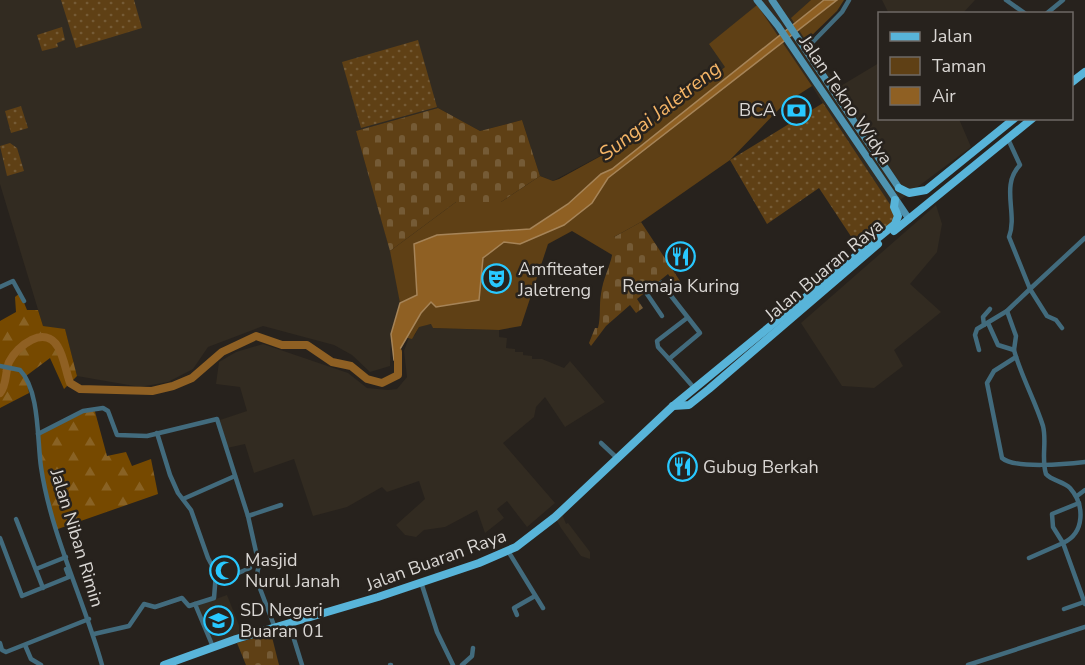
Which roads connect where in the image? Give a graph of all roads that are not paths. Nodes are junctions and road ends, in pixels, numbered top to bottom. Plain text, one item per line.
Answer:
1 (757, 0) edge
2 (772, 0) edge
3 (849, 0) edge
4 (1006, 0) edge
5 (1063, 0) edge
6 (1023, 12) edge
7 (1048, 12) edge
8 (804, 46) junction
9 (1013, 120) edge
10 (1031, 120) edge
11 (1008, 139) junction
12 (898, 188) joint
13 (895, 200) junction
14 (909, 219) junction
15 (1085, 238) edge
16 (874, 245) junction
17 (0, 287) edge
18 (1030, 289) junction
19 (24, 301) dead end
20 (990, 309) dead end
21 (1007, 311) junction
22 (662, 316) dead end
23 (687, 318) junction
24 (986, 324) junction
25 (1062, 328) dead end
26 (979, 350) dead end
27 (1014, 350) junction
28 (1016, 357) junction
29 (669, 359) junction
30 (0, 366) edge
31 (695, 389) junction
32 (673, 406) junction
33 (157, 433) junction
34 (38, 434) junction
35 (602, 443) dead end
36 (617, 458) junction
37 (1085, 462) edge
38 (1044, 464) junction
39 (236, 476) junction
40 (1085, 490) edge
41 (1077, 496) junction
42 (183, 499) junction
43 (1079, 503) junction
44 (281, 505) dead end
45 (248, 516) junction
46 (16, 519) dead end
47 (0, 538) edge
48 (1063, 543) junction
49 (508, 551) junction
50 (66, 557) junction
51 (1029, 558) dead end
52 (250, 568) dead end
53 (36, 569) junction
54 (66, 569) dead end
55 (217, 579) junction
56 (421, 582) junction
57 (43, 588) junction
58 (535, 596) junction
59 (1085, 603) edge
60 (195, 604) junction
61 (543, 608) dead end
62 (1064, 609) dead end
63 (517, 615) dead end
64 (88, 619) junction
65 (289, 624) junction
66 (1085, 627) edge
67 (275, 628) junction
68 (94, 634) junction
69 (0, 643) edge
70 (25, 645) junction
71 (213, 647) junction
72 (473, 648) dead end
73 (188, 661) edge
74 (41, 665) edge
75 (102, 665) edge
76 (164, 665) edge
77 (302, 665) edge
78 (453, 665) edge
79 (462, 665) edge
80 (968, 665) edge

1 - 13 main road, Jalan Tekno Widya
2 - 8 main road, Jalan Tekno Widya
3 - 8 street
4 - 6 street
5 - 7 street
8 - 12 main road, Jalan Tekno Widya
9 - 12 main road, Jalan Tekno Widya
10 - 11 main road, Jalan Buaran Raya
11 - 14 main road, Jalan Buaran Raya
11 - 18 street
13 - 14 main road, Jalan Tekno Widya
13 - 16 main road, Jalan Buaran Raya
14 - 16 main road, Jalan Buaran Raya
15 - 18 street
16 - 31 main road, Jalan Buaran Raya
16 - 32 main road, Jalan Buaran Raya
17 - 19 street
18 - 21 street
18 - 25 street
20 - 24 street
21 - 24 street
21 - 27 street
22 - 23 street
23 - 29 street
23 - 29 street
24 - 26 street
24 - 27 street
27 - 28 street
28 - 38 street
28 - 38 street
29 - 31 street
30 - 34 street, Jalan Niban Rimin
31 - 32 main road, Jalan Buaran Raya
32 - 36 main road, Jalan Buaran Raya
33 - 34 street
33 - 39 street
33 - 42 street
34 - 50 street, Jalan Niban Rimin
35 - 36 street
36 - 49 main road, Jalan Buaran Raya
37 - 38 street
38 - 41 street
39 - 42 street
39 - 45 street
40 - 41 street
41 - 43 street
42 - 55 street
43 - 48 street
43 - 48 street
44 - 45 street
45 - 67 street
46 - 53 street
47 - 57 street
48 - 51 street
48 - 59 street
49 - 56 main road, Jalan Buaran Raya
49 - 58 street
50 - 53 street
50 - 64 street, Jalan Niban Rimin
52 - 55 street
53 - 57 street
54 - 57 street
55 - 60 street
56 - 65 main road, Jalan Buaran Raya
56 - 78 street
58 - 61 street
58 - 63 street
59 - 62 street
60 - 68 street
60 - 71 street
64 - 68 street, Jalan Niban Rimin
64 - 70 street
65 - 67 main road, Jalan Buaran Raya
65 - 77 street
66 - 80 street
67 - 71 main road, Jalan Buaran Raya
68 - 75 street, Jalan Niban Rimin
69 - 70 street
70 - 74 street
71 - 73 main road, Jalan Buaran Raya
72 - 79 street
73 - 76 main road, Jalan Buaran Raya

